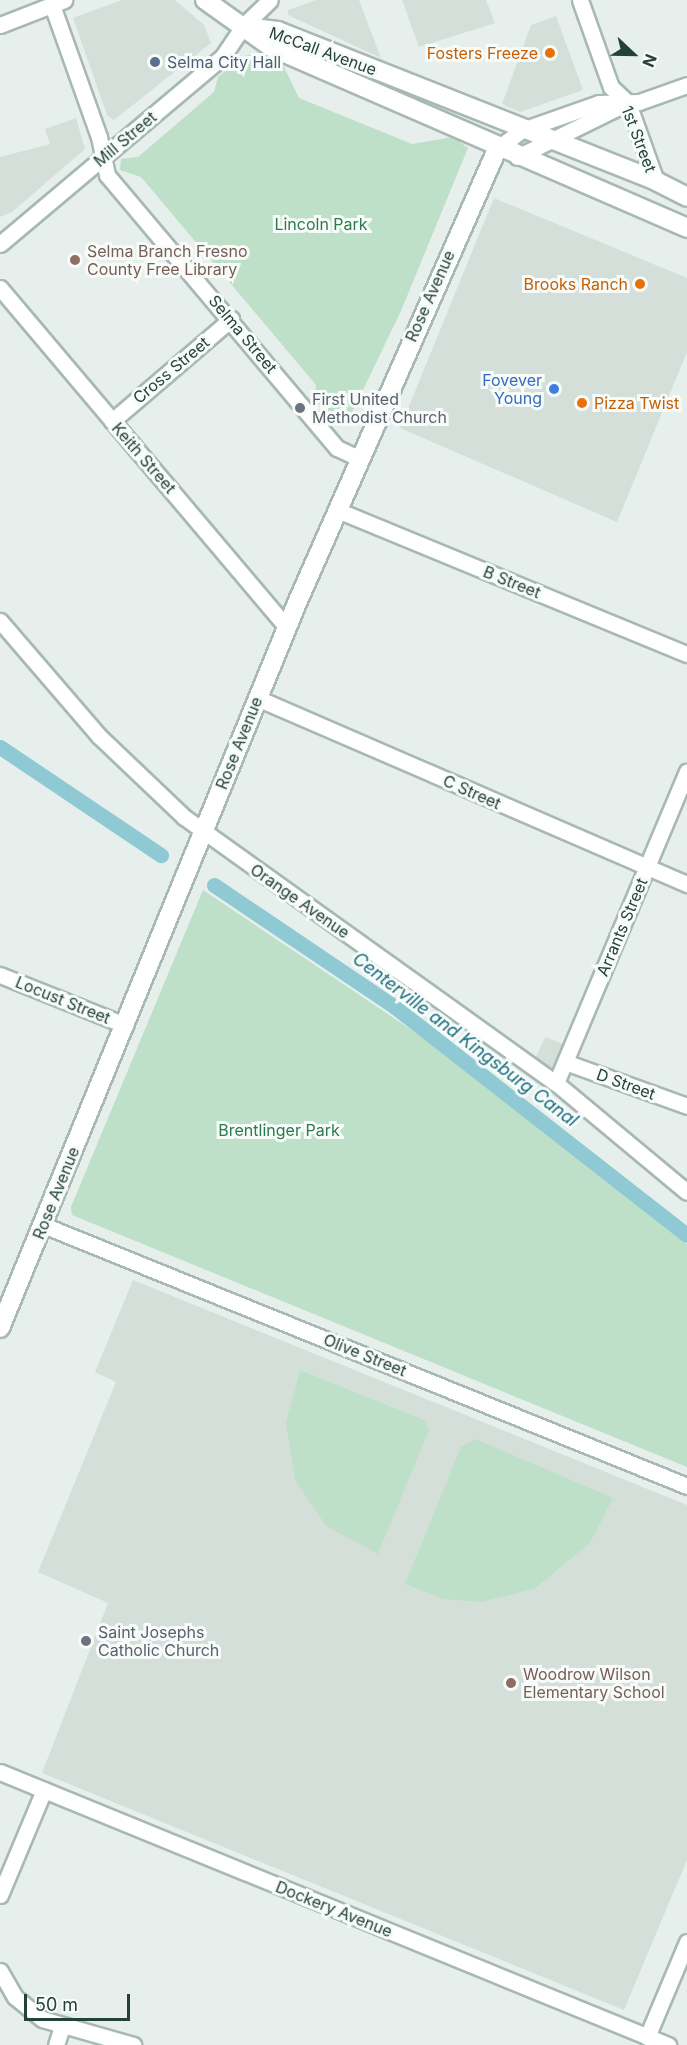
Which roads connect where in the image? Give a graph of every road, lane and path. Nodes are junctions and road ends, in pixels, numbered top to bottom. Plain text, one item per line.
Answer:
1 (206, 0) edge
2 (270, 0) edge
3 (580, 0) edge
4 (58, 2) edge
5 (0, 25) edge
6 (243, 26) junction
7 (687, 85) edge
8 (628, 103) junction
9 (522, 130) junction
10 (544, 140) junction
11 (495, 156) junction
12 (517, 157) junction
13 (103, 158) junction
14 (656, 181) junction
15 (687, 197) edge
16 (687, 228) edge
17 (3, 238) edge
18 (0, 288) edge
19 (231, 319) junction
20 (112, 421) junction
21 (358, 458) junction
22 (337, 510) junction
23 (0, 621) edge
24 (287, 628) junction
25 (687, 654) edge
26 (257, 698) junction
27 (687, 771) edge
28 (203, 831) junction
29 (646, 869) junction
30 (687, 884) edge
31 (0, 975) edge
32 (125, 1025) junction
33 (565, 1062) junction
34 (556, 1083) junction
35 (687, 1106) edge
36 (687, 1192) edge
37 (43, 1225) junction
38 (2, 1318) edge
39 (687, 1486) edge
40 (0, 1772) edge
41 (44, 1790) junction
42 (0, 1895) edge
43 (687, 1942) edge
44 (0, 1971) edge
45 (62, 2027) junction
46 (647, 2037) junction
47 (56, 2045) edge
48 (133, 2045) edge
49 (668, 2045) edge

1 - 6 street
2 - 6 street, Mill Street
3 - 8 street, 1st Street
4 - 5 street
4 - 13 street, Selma Street
6 - 9 street, McCall Avenue
6 - 11 street, McCall Avenue
6 - 13 street, Mill Street
7 - 8 street
8 - 9 street
8 - 10 street
8 - 14 street, 1st Street
9 - 10 street, McCall Avenue
9 - 11 street
10 - 12 street
10 - 14 street, McCall Avenue
11 - 12 street
11 - 21 street, Rose Avenue
12 - 16 street
13 - 17 street, Mill Street
13 - 19 street, Selma Street
14 - 15 street, McCall Avenue
18 - 20 street, Keith Street
19 - 20 street, Cross Street
19 - 21 street, Selma Street
20 - 24 street, Keith Street
21 - 22 street, Rose Avenue
22 - 24 street, Rose Avenue
22 - 25 street, B Street
23 - 28 street, Orange Avenue
24 - 26 street, Rose Avenue
26 - 28 street, Rose Avenue
26 - 29 street, C Street
27 - 29 street, Arrants Street
28 - 32 street, Rose Avenue
28 - 34 street, Orange Avenue
29 - 30 street, C Street
29 - 33 street, Arrants Street
31 - 32 street, Locust Street
32 - 37 street, Rose Avenue
33 - 34 street, Arrants Street
33 - 35 street, D Street
34 - 36 street, Orange Avenue
37 - 38 street, Rose Avenue
37 - 39 street, Olive Street
40 - 41 street, Dockery Avenue
41 - 42 street
41 - 46 street, Dockery Avenue
43 - 46 street
44 - 45 street
45 - 47 street
45 - 48 street
46 - 49 street, Dockery Avenue

